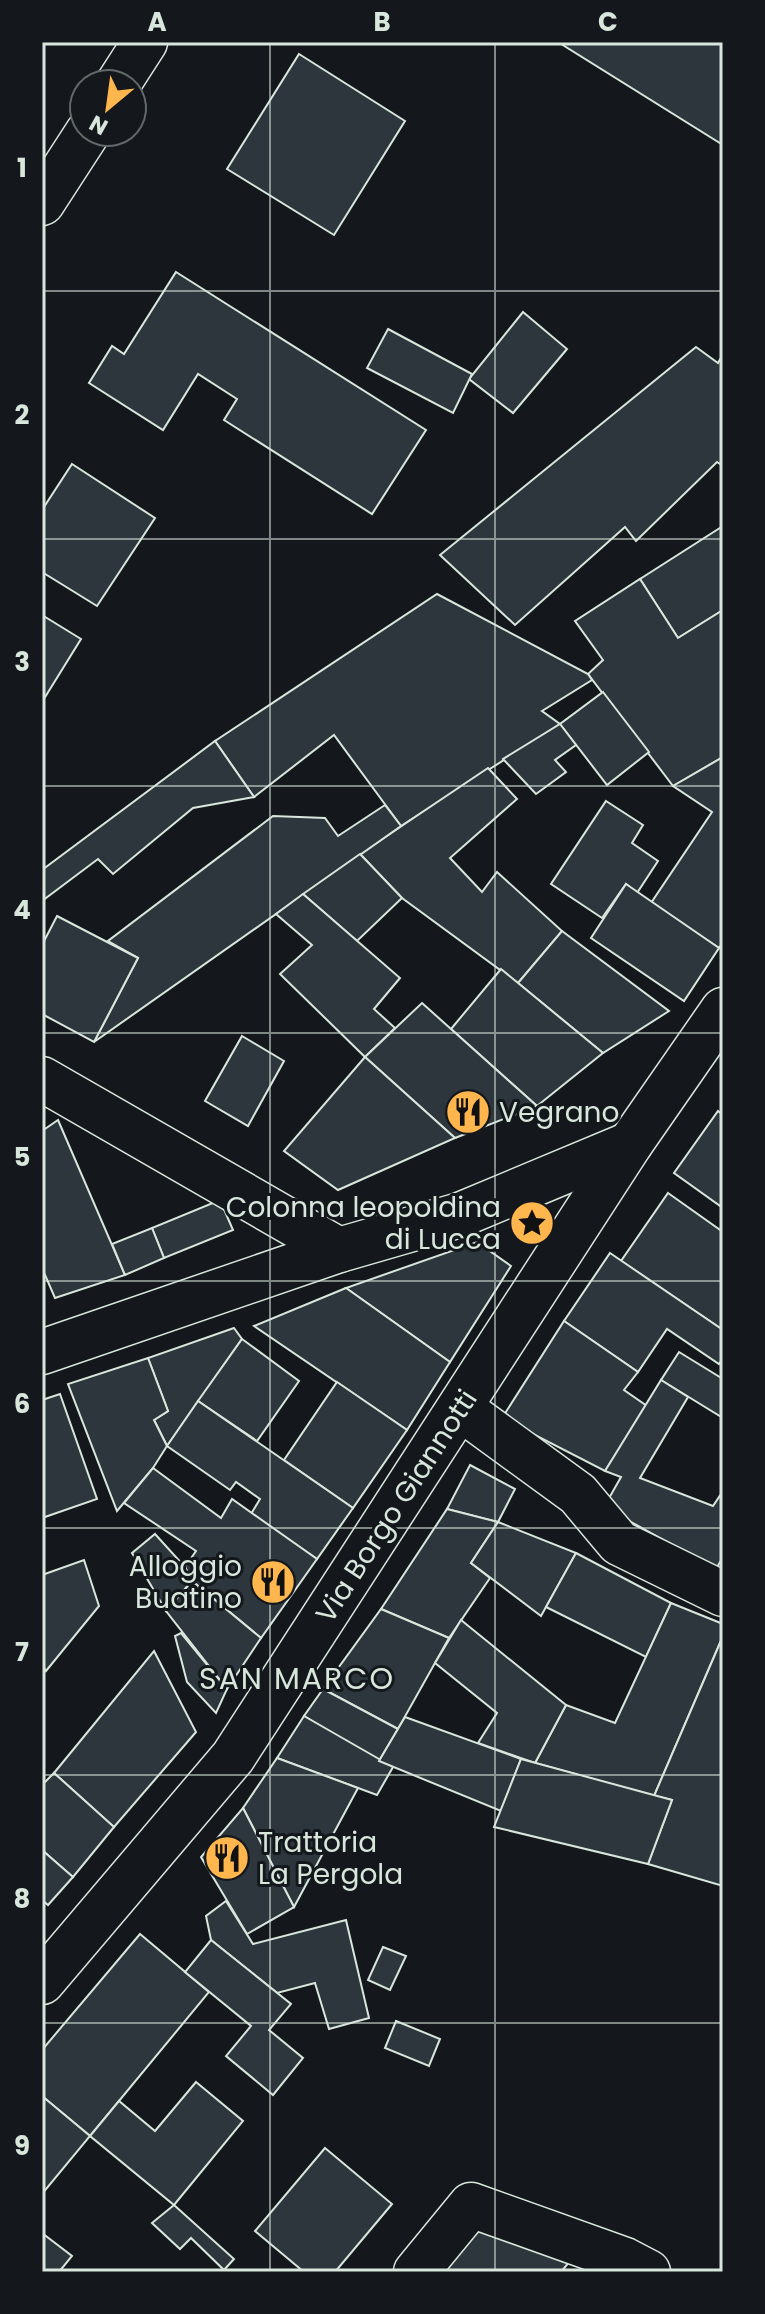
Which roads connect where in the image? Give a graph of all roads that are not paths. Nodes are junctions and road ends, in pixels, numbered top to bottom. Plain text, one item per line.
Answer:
1 (145, 42) edge
2 (128, 68) edge
3 (78, 148) edge
4 (42, 203) edge
5 (723, 1010) edge
6 (42, 1079) edge
7 (630, 1144) junction
8 (339, 1250) junction
9 (42, 1352) edge
10 (460, 1408) junction
11 (723, 1594) edge
12 (42, 1982) edge
13 (416, 2272) edge
14 (648, 2272) edge

1 - 2 street
3 - 4 street
5 - 7 street, Via Borgo Giannotti
6 - 8 street
7 - 8 street
7 - 10 street, Via Borgo Giannotti
8 - 9 street
10 - 11 street
10 - 12 street, Via Borgo Giannotti
13 - 14 street

